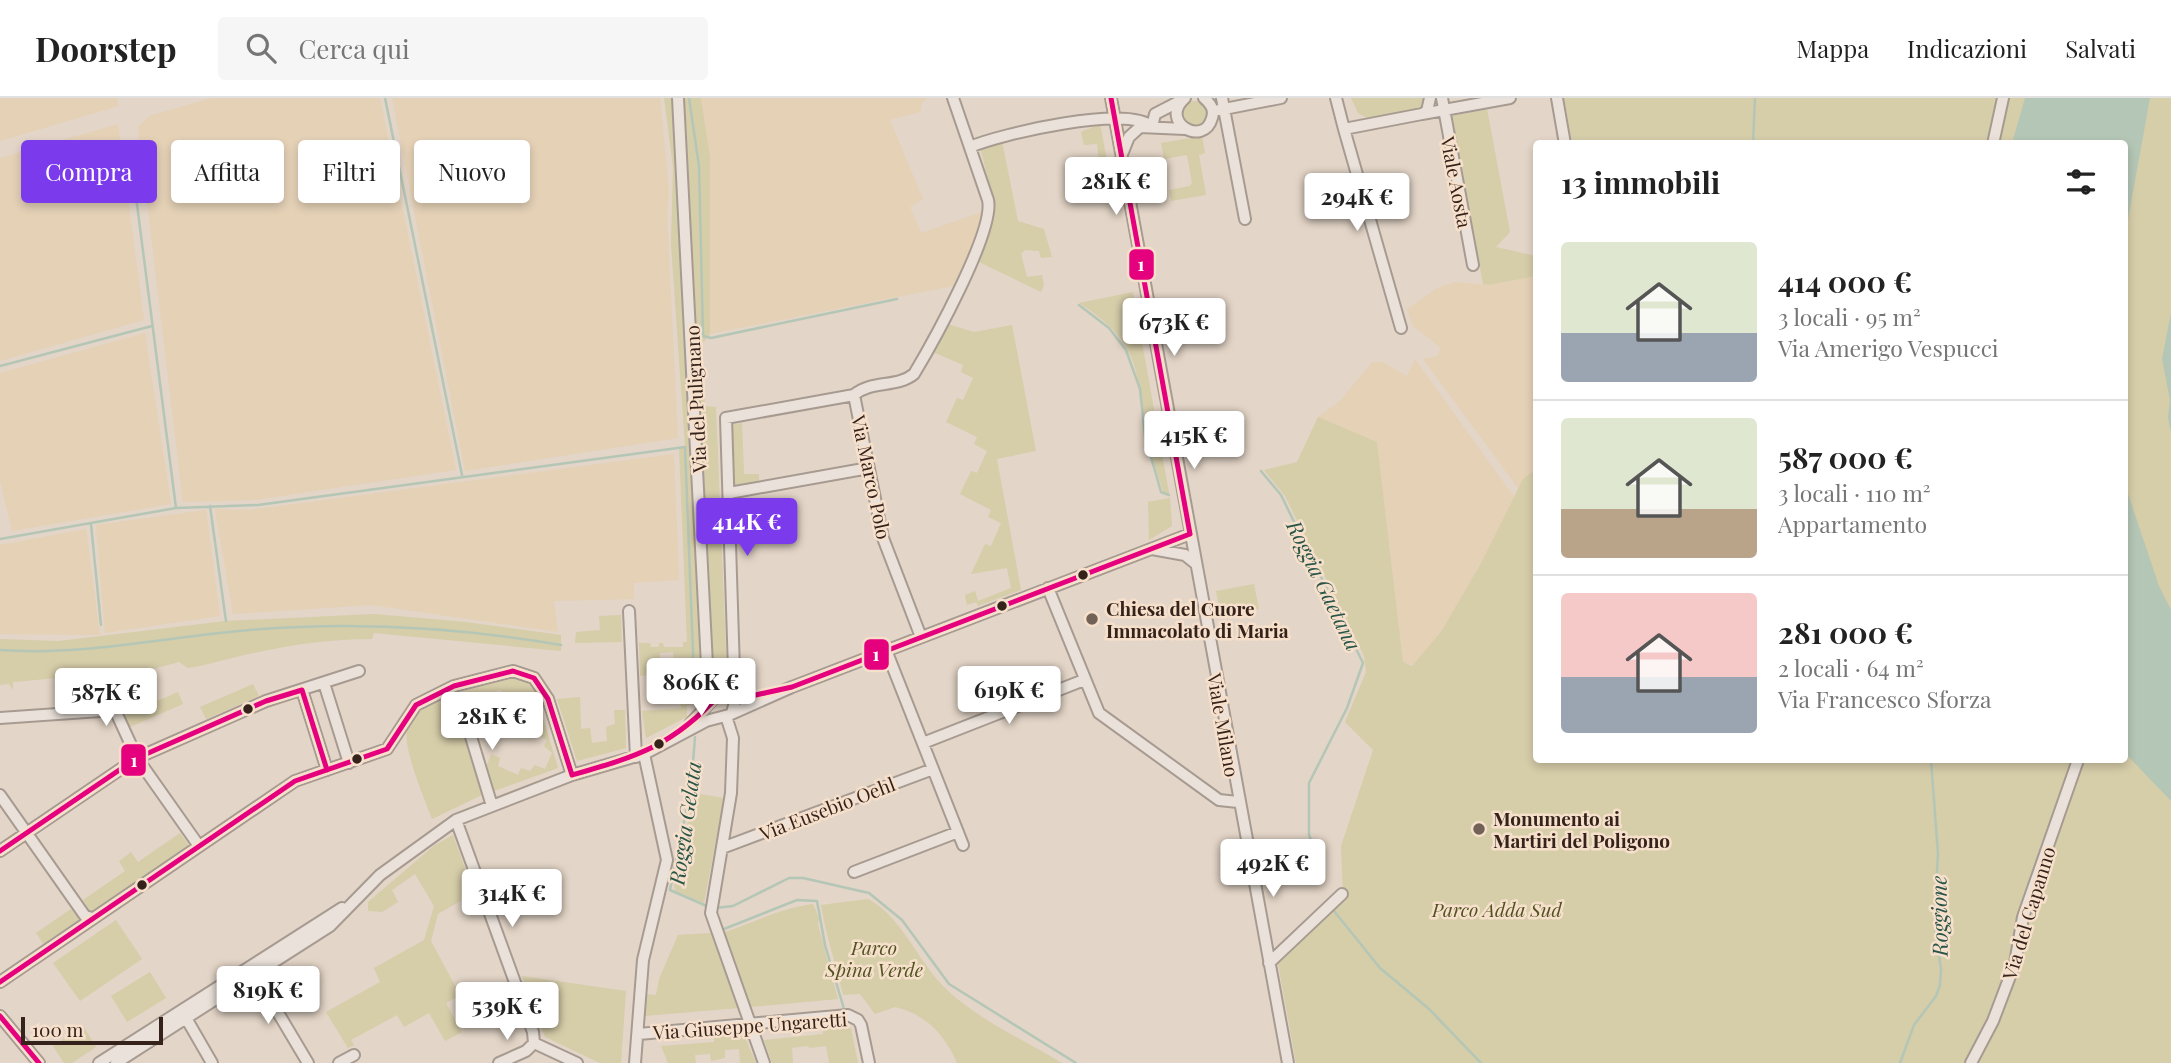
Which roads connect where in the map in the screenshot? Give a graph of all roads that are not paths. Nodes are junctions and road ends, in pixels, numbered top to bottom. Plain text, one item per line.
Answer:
1 (678, 98) edge
2 (953, 98) edge
3 (1111, 98) edge
4 (1185, 98) edge
5 (1204, 98) edge
6 (1281, 98) edge
7 (1336, 98) edge
8 (1430, 98) edge
9 (1442, 98) edge
10 (1510, 98) edge
11 (1557, 98) edge
12 (2003, 98) edge
13 (1219, 106) edge
14 (1463, 107) junction
15 (1444, 112) junction
16 (1422, 114) junction
17 (1115, 120) junction
18 (1152, 127) junction
19 (1185, 129) junction
20 (1344, 129) junction
21 (1564, 140) edge
22 (1994, 140) edge
23 (970, 147) junction
24 (1122, 155) junction
25 (1245, 219) dead end
26 (1473, 265) dead end
27 (1401, 328) dead end
28 (854, 395) junction
29 (869, 468) junction
30 (729, 493) junction
31 (1190, 534) junction
32 (1149, 550) junction
33 (1195, 563) junction
34 (1048, 589) junction
35 (629, 611) dead end
36 (921, 637) junction
37 (886, 650) junction
38 (359, 671) dead end
39 (1084, 680) junction
40 (324, 683) junction
41 (104, 685) dead end
42 (792, 687) junction
43 (302, 690) junction
44 (730, 696) junction
45 (713, 701) junction
46 (462, 707) dead end
47 (115, 710) junction
48 (727, 715) junction
49 (0, 718) edge
50 (668, 741) junction
51 (923, 743) junction
52 (640, 755) junction
53 (136, 758) junction
54 (349, 763) junction
55 (2077, 763) edge
56 (933, 768) junction
57 (327, 770) junction
58 (572, 775) junction
59 (0, 795) edge
60 (1238, 802) junction
61 (492, 806) junction
62 (456, 820) junction
63 (958, 832) junction
64 (27, 833) junction
65 (963, 845) dead end
66 (199, 846) junction
67 (722, 848) junction
68 (0, 851) edge
69 (854, 872) dead end
70 (1342, 894) dead end
71 (355, 898) junction
72 (92, 918) junction
73 (1269, 963) junction
74 (255, 974) junction
75 (0, 982) edge
76 (0, 1016) edge
77 (186, 1018) junction
78 (750, 1024) junction
79 (639, 1034) junction
80 (138, 1043) junction
81 (534, 1043) junction
82 (354, 1055) dead end
83 (40, 1063) edge
84 (99, 1063) edge
85 (116, 1063) edge
86 (212, 1063) edge
87 (308, 1063) edge
88 (340, 1063) edge
89 (499, 1063) edge
90 (577, 1063) edge
91 (635, 1063) edge
92 (764, 1063) edge
93 (869, 1063) edge
94 (1288, 1063) edge
95 (1971, 1063) edge

1 - 44 street, Via del Pulignano
2 - 23 street
3 - 17 street, Viale Milano
4 - 18 street
4 - 19 street
5 - 13 street
6 - 13 street
7 - 20 street
8 - 16 street
9 - 14 street
9 - 15 street, Viale Aosta
10 - 14 street
11 - 21 street
12 - 22 street
13 - 19 street
13 - 25 street
14 - 15 street
15 - 16 street
15 - 26 street, Viale Aosta
16 - 20 street
17 - 18 street
17 - 23 street
17 - 24 street, Viale Milano
18 - 19 street
18 - 24 street
20 - 27 street
23 - 28 street
24 - 31 street, Viale Milano
28 - 29 street, Via Marco Polo
28 - 30 street
29 - 30 street
29 - 36 street, Via Marco Polo
30 - 44 street
31 - 32 street
31 - 33 street, Viale Milano
32 - 33 street
32 - 34 street
33 - 60 street, Viale Milano
34 - 36 street
34 - 39 street
35 - 52 street
36 - 37 street
37 - 42 street
37 - 51 street
38 - 40 street
39 - 51 street
39 - 60 street
40 - 43 street
40 - 54 street
41 - 47 street
42 - 44 street
42 - 48 street
43 - 53 street
43 - 57 street
44 - 45 street
44 - 48 street
45 - 48 street
45 - 50 street
46 - 61 street
47 - 49 street
47 - 53 street
48 - 50 street
48 - 67 street
50 - 52 street
51 - 56 street
52 - 58 street
52 - 79 street
53 - 64 street
53 - 66 street
54 - 57 street
54 - 58 street
55 - 95 street, Via del Capanno
56 - 63 street
56 - 67 street, Via Eusebio Oehl
57 - 66 street
58 - 61 street
59 - 64 street
60 - 73 street, Viale Milano
61 - 62 street
62 - 71 street
62 - 81 street
63 - 65 street
63 - 69 street
64 - 68 street
64 - 72 street
66 - 72 street
67 - 78 street
70 - 73 street
71 - 74 street
71 - 80 street
72 - 75 street
73 - 94 street, Viale Milano
74 - 77 street
74 - 87 street
76 - 83 street
77 - 80 street
77 - 86 street
78 - 79 street, Via Giuseppe Ungaretti
78 - 92 street
78 - 93 street, Via Giuseppe Ungaretti
79 - 91 street
80 - 84 street
80 - 85 street
81 - 89 street
81 - 90 street
82 - 88 street

